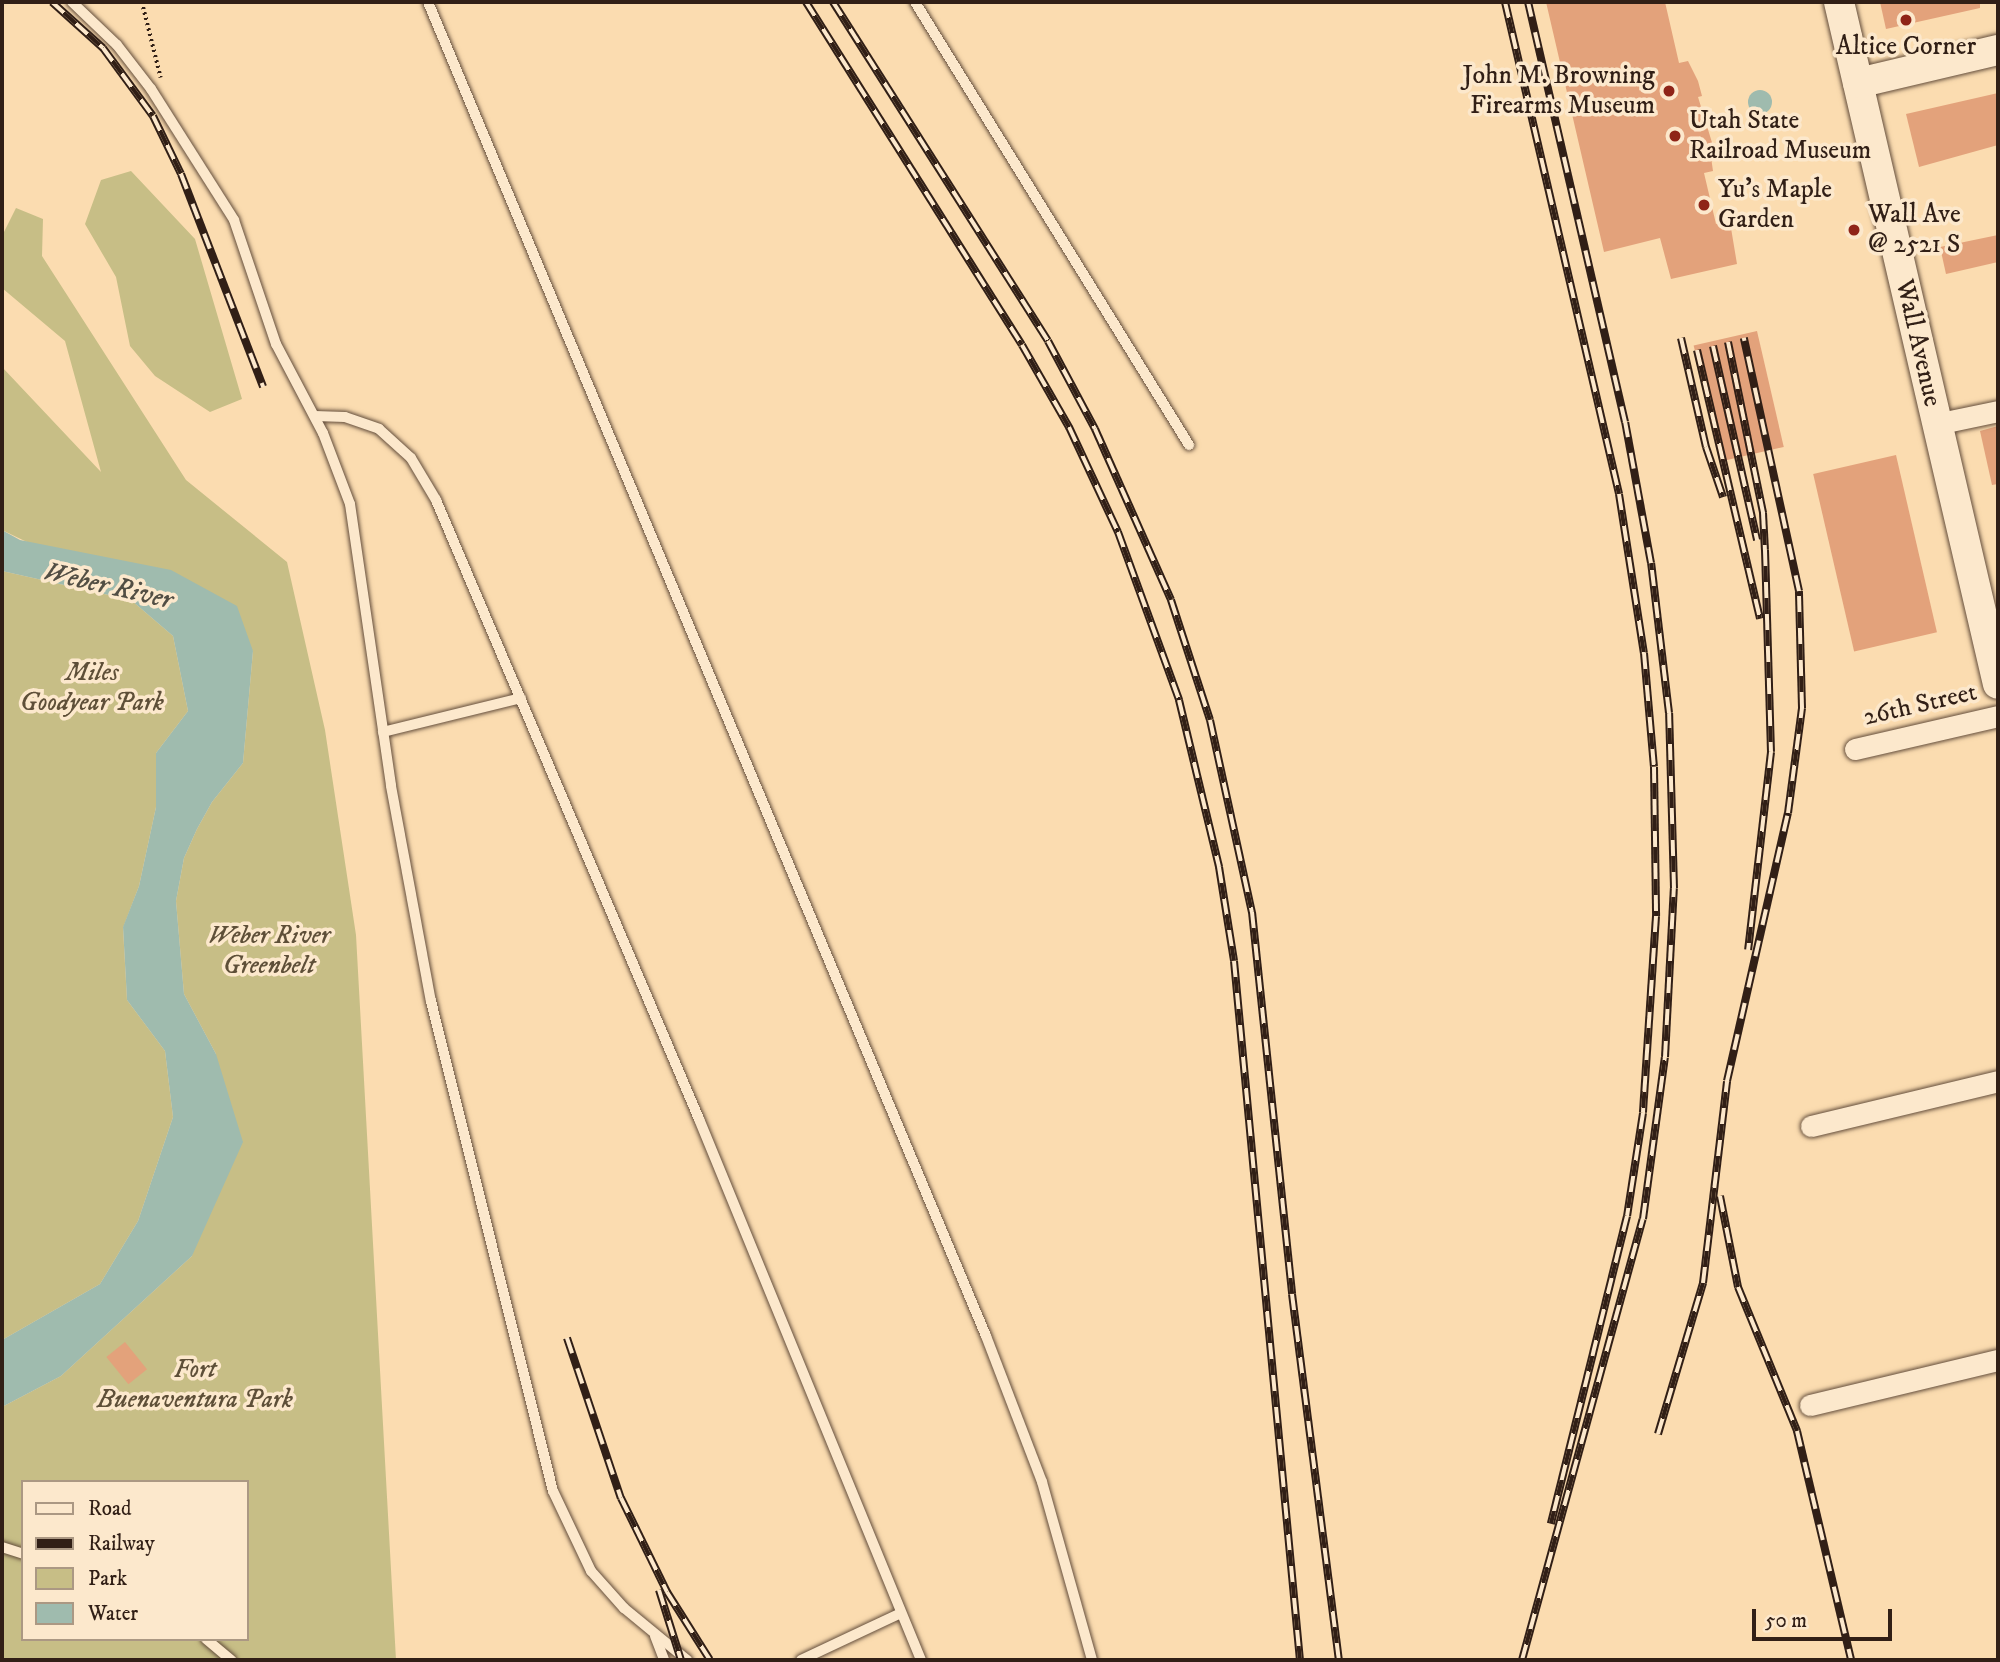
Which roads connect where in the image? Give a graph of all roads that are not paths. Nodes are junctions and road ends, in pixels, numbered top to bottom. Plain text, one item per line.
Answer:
1 (72, 2) edge
2 (428, 2) edge
3 (915, 2) edge
4 (1839, 2) edge
5 (1998, 50) edge
6 (1858, 83) junction
7 (1998, 411) edge
8 (315, 416) junction
9 (1936, 424) junction
10 (1189, 445) dead end
11 (1998, 684) edge
12 (521, 698) junction
13 (1998, 716) edge
14 (383, 732) junction
15 (1855, 749) dead end
16 (1998, 1081) edge
17 (1811, 1126) dead end
18 (1998, 1360) edge
19 (1810, 1405) dead end
20 (2, 1547) edge
21 (21, 1553) edge
22 (901, 1613) junction
23 (654, 1633) junction
24 (208, 1641) edge
25 (231, 1660) edge
26 (664, 1660) edge
27 (687, 1660) edge
28 (801, 1660) edge
29 (921, 1660) edge
30 (1092, 1660) edge

1 - 8 lane
2 - 30 lane
3 - 10 lane
4 - 6 main road, Wall Avenue
5 - 6 main road
6 - 9 main road, Wall Avenue
7 - 9 street
8 - 12 lane
8 - 14 lane
9 - 11 main road, Wall Avenue
12 - 14 lane
12 - 22 lane
13 - 15 street, 26th Street
14 - 23 lane
16 - 17 street
18 - 19 street
20 - 21 lane
22 - 28 lane
22 - 29 lane
23 - 26 lane
23 - 27 lane
24 - 25 lane

